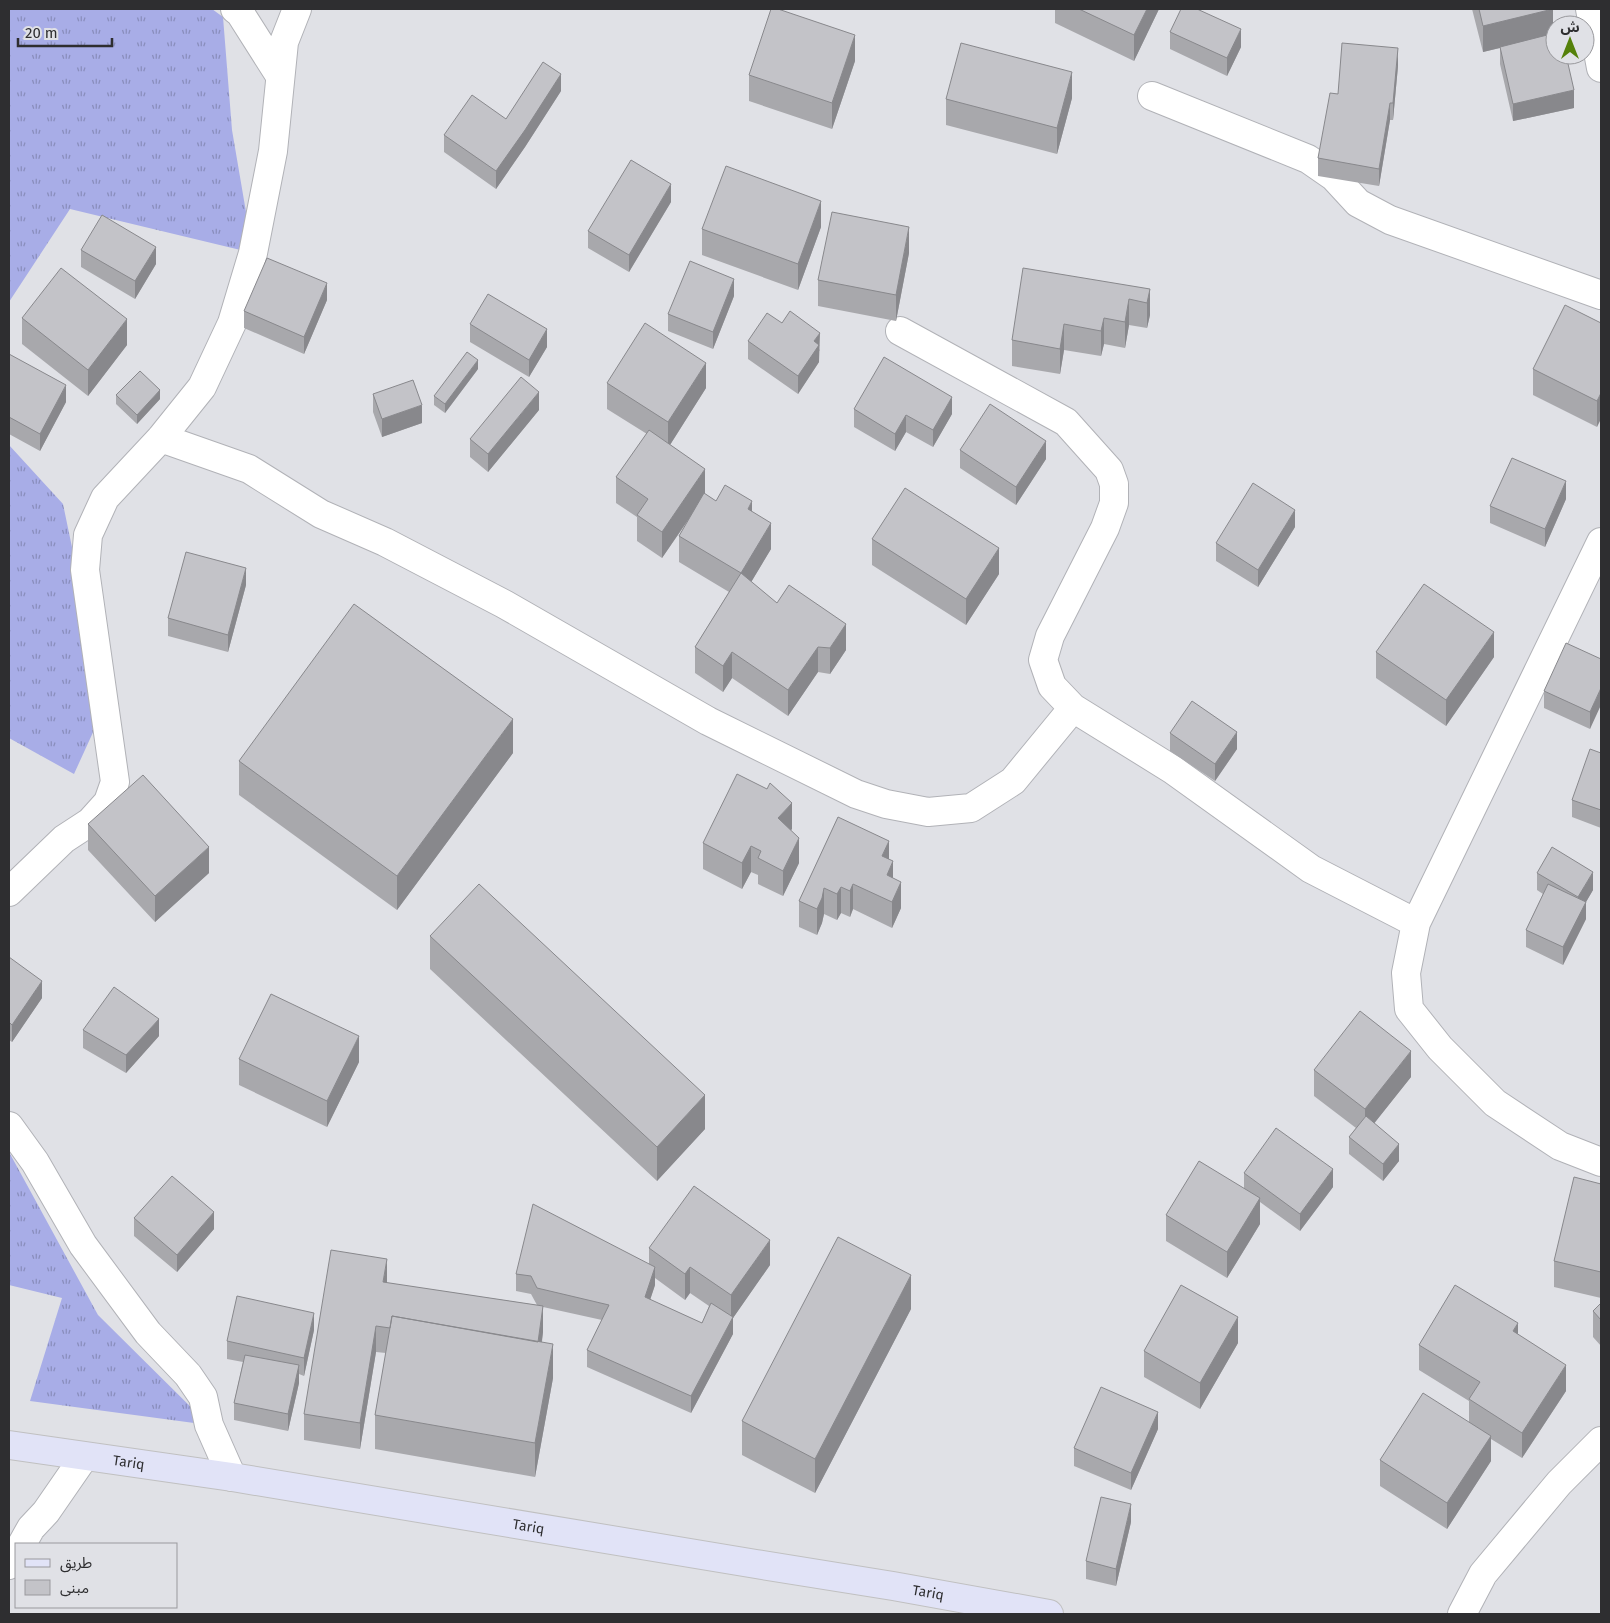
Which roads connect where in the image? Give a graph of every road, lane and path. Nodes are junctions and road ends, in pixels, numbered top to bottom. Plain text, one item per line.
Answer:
1 (235, 9) edge
2 (296, 9) edge
3 (1590, 9) edge
4 (1601, 68) edge
5 (280, 76) junction
6 (1152, 96) dead end
7 (1601, 295) edge
8 (900, 331) dead end
9 (161, 438) junction
10 (1601, 542) edge
11 (1073, 708) junction
12 (9, 892) edge
13 (1416, 923) junction
14 (9, 1126) edge
15 (1601, 1162) edge
16 (1601, 1440) edge
17 (9, 1445) edge
18 (84, 1457) junction
19 (232, 1477) junction
20 (23, 1543) edge
21 (1049, 1614) edge
22 (1462, 1614) edge

1 - 5 street
2 - 5 street
3 - 4 street
5 - 9 street
6 - 7 street
8 - 11 street
9 - 11 street
9 - 12 street
10 - 13 street
11 - 13 street
13 - 15 street
14 - 19 street
16 - 22 street
17 - 18 main road, Tariq
18 - 19 main road, Tariq
18 - 20 street
19 - 21 main road, Tariq

